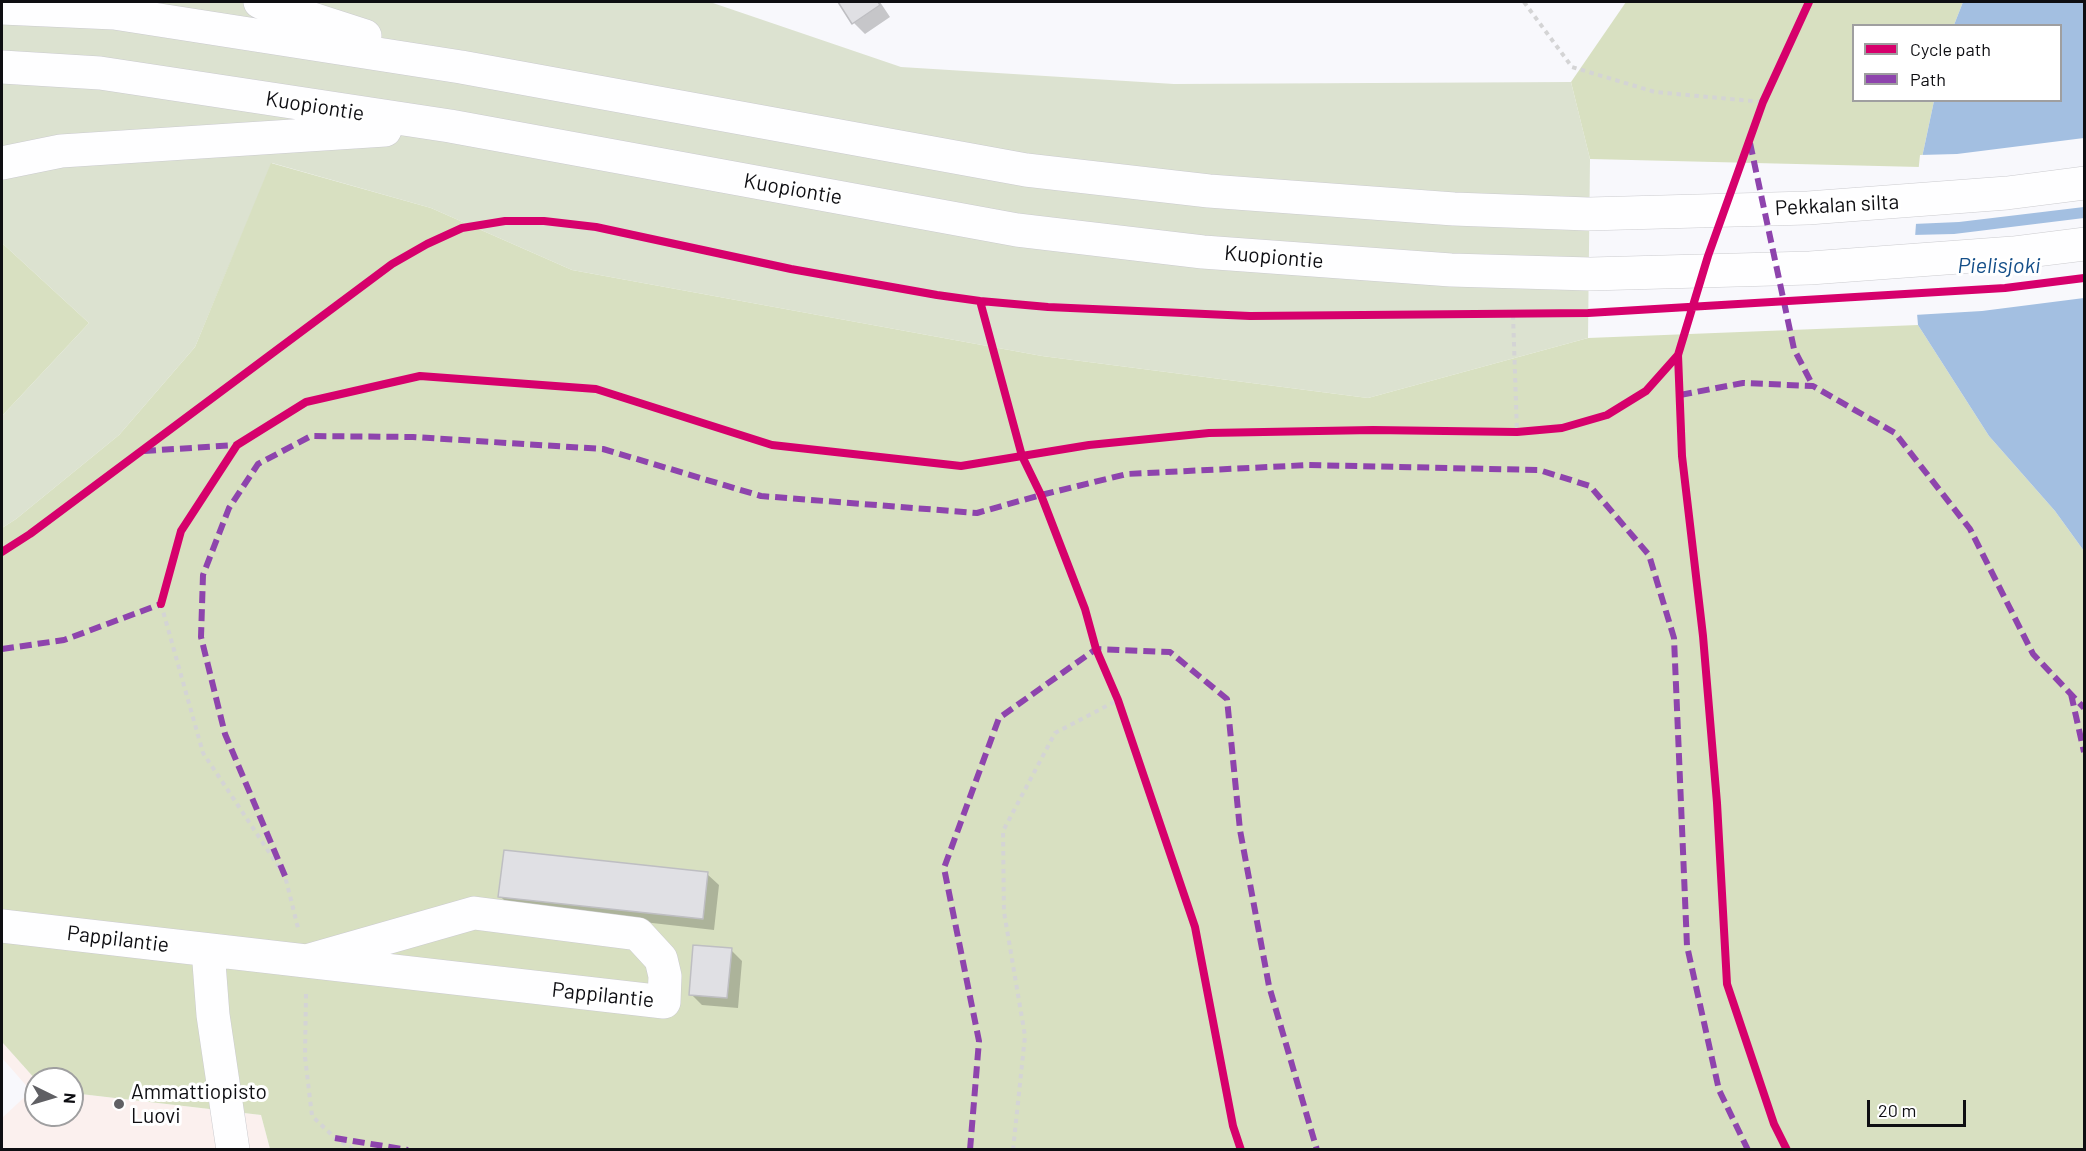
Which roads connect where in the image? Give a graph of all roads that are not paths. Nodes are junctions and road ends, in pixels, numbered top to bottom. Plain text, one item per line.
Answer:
1 (260, 2) edge
2 (2, 8) edge
3 (2, 67) edge
4 (461, 67) junction
5 (450, 126) junction
6 (2, 163) edge
7 (2085, 183) edge
8 (2085, 243) edge
9 (2, 926) edge
10 (208, 950) junction
11 (306, 961) junction
12 (233, 1149) edge

1 - 4 main road
2 - 4 main road
3 - 5 main road, Kuopiontie
4 - 7 main road, Pekkalan silta
5 - 6 main road
5 - 8 main road, Kuopiontie
9 - 10 main road, Pappilantie
10 - 11 main road, Pappilantie
10 - 12 main road
11 - 11 main road, Pappilantie

